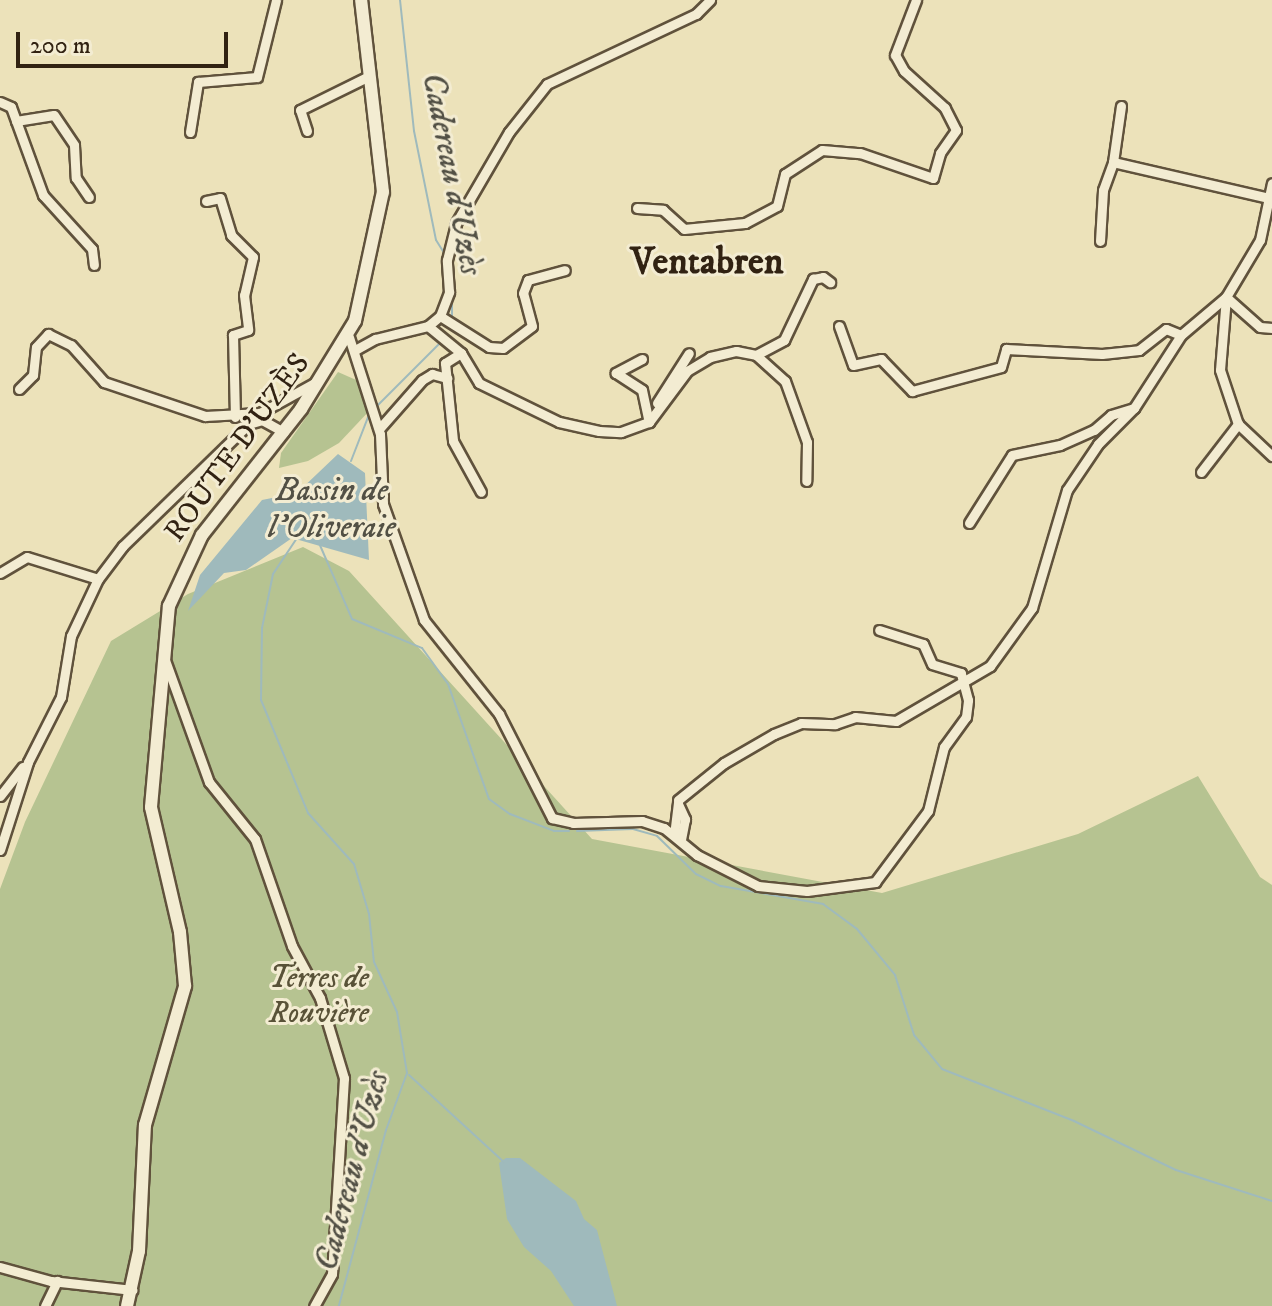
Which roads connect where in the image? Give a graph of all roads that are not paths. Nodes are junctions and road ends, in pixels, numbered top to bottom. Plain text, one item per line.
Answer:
1 (276, 0) edge
2 (361, 0) edge
3 (710, 0) edge
4 (916, 0) edge
5 (367, 77) junction
6 (0, 102) edge
7 (1121, 106) dead end
8 (16, 121) junction
9 (307, 131) dead end
10 (190, 132) dead end
11 (1113, 162) junction
12 (1272, 183) edge
13 (89, 197) dead end
14 (1269, 198) junction
15 (206, 201) dead end
16 (637, 208) dead end
17 (1100, 241) dead end
18 (94, 265) dead end
19 (565, 270) dead end
20 (830, 282) dead end
21 (1226, 297) junction
22 (447, 320) junction
23 (428, 326) junction
24 (839, 326) dead end
25 (1272, 328) edge
26 (1181, 335) junction
27 (349, 337) junction
28 (355, 350) junction
29 (461, 353) junction
30 (689, 353) dead end
31 (756, 355) junction
32 (642, 359) dead end
33 (325, 376) junction
34 (447, 378) junction
35 (19, 389) dead end
36 (277, 405) junction
37 (1134, 408) junction
38 (656, 410) junction
39 (260, 413) junction
40 (235, 417) junction
41 (294, 419) junction
42 (649, 422) junction
43 (249, 424) junction
44 (1238, 424) junction
45 (278, 428) junction
46 (379, 429) junction
47 (1272, 456) edge
48 (1201, 472) dead end
49 (806, 481) dead end
50 (481, 492) dead end
51 (969, 523) dead end
52 (0, 573) edge
53 (98, 579) junction
54 (879, 630) dead end
55 (163, 657) junction
56 (964, 678) junction
57 (160, 680) junction
58 (174, 683) junction
59 (178, 696) junction
60 (155, 730) junction
61 (28, 762) junction
62 (0, 796) edge
63 (677, 837) junction
64 (0, 850) edge
65 (0, 1267) edge
66 (57, 1281) junction
67 (133, 1290) junction
68 (45, 1306) edge
69 (127, 1306) edge
70 (314, 1306) edge

1 - 10 street
2 - 5 main road, ROUTE D'UZÈS
3 - 22 street
4 - 16 street
5 - 9 street
5 - 27 main road, ROUTE D'UZÈS
6 - 8 street
7 - 11 street
8 - 13 street
8 - 18 street
11 - 14 street
11 - 17 street
12 - 14 street
14 - 21 street
15 - 40 street
19 - 22 street
20 - 31 street
21 - 25 street
21 - 26 street
21 - 44 street
22 - 23 street
23 - 28 street
23 - 29 street
24 - 26 street
26 - 37 street
27 - 28 street
27 - 33 main road, ROUTE D'UZÈS
28 - 46 street
29 - 34 street
29 - 42 street
30 - 38 street
31 - 38 street
31 - 49 street
32 - 42 street
33 - 36 street
33 - 41 main road, ROUTE D'UZÈS
34 - 46 street
34 - 50 street
35 - 40 street
36 - 39 street
36 - 41 street
36 - 45 street
37 - 51 street
37 - 56 street
38 - 42 street
39 - 40 street
39 - 43 street
41 - 45 main road, ROUTE D'UZÈS
43 - 45 street
43 - 53 street
44 - 47 street
44 - 48 street
45 - 55 main road, ROUTE D'UZÈS
46 - 63 street
52 - 53 street
53 - 61 street
54 - 56 street
55 - 57 main road, ROUTE D'UZÈS
55 - 58 street
56 - 63 street
56 - 63 street
57 - 58 street
57 - 59 street
57 - 60 main road, ROUTE D'UZÈS
58 - 59 street
59 - 60 street
59 - 70 street
60 - 67 main road, ROUTE D'UZÈS
61 - 62 street
61 - 64 street
65 - 66 street
66 - 67 street
66 - 68 street
67 - 69 main road, ROUTE D'UZÈS

